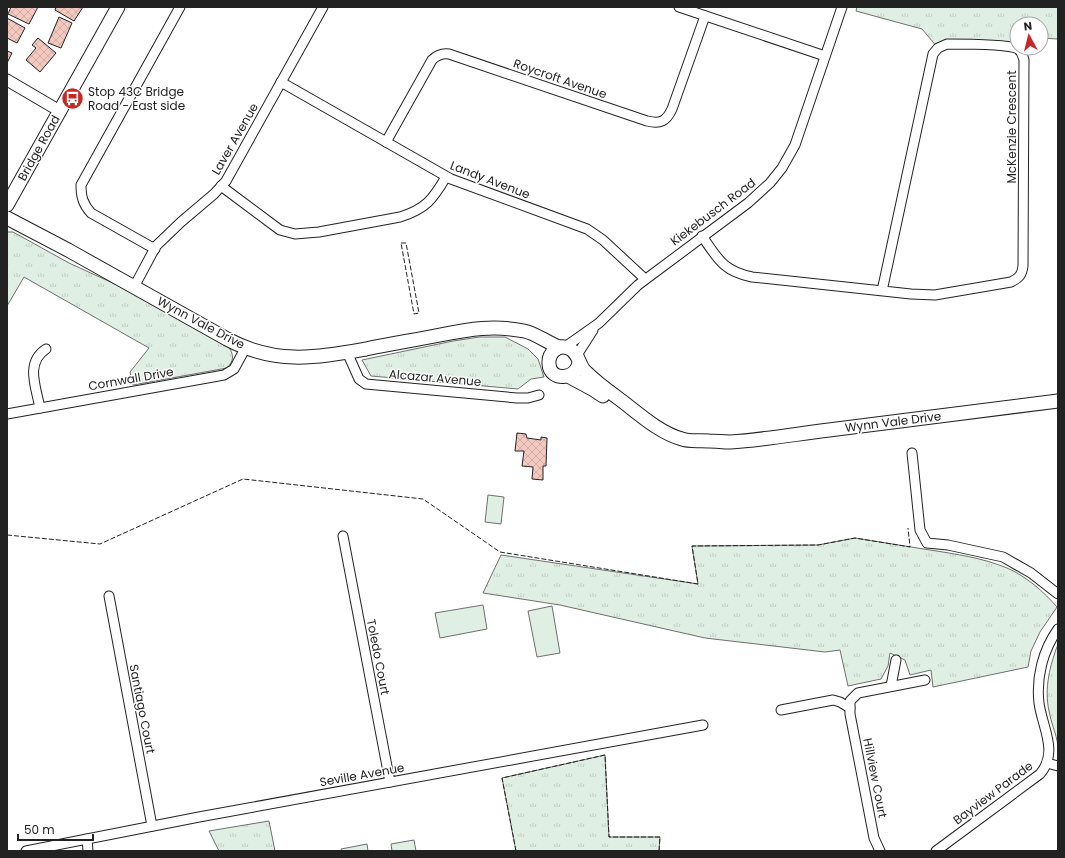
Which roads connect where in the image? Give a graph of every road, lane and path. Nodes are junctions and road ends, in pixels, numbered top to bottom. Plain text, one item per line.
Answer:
1 (109, 7) edge
2 (118, 7) edge
3 (180, 7) edge
4 (323, 7) edge
5 (679, 7) edge
6 (842, 7) edge
7 (705, 16) junction
8 (825, 56) junction
9 (7, 80) edge
10 (281, 82) junction
11 (57, 108) junction
12 (386, 142) junction
13 (446, 177) junction
14 (221, 186) junction
15 (7, 188) edge
16 (7, 204) edge
17 (7, 218) edge
18 (702, 236) junction
19 (155, 249) junction
20 (645, 279) junction
21 (134, 287) junction
22 (882, 291) junction
23 (599, 322) junction
24 (507, 329) junction
25 (246, 347) junction
26 (562, 347) junction
27 (46, 349) dead end
28 (347, 352) junction
29 (578, 358) junction
30 (549, 364) junction
31 (568, 376) junction
32 (539, 395) dead end
33 (1058, 401) edge
34 (40, 408) junction
35 (7, 414) edge
36 (729, 442) junction
37 (912, 453) dead end
38 (343, 536) dead end
39 (1058, 594) edge
40 (109, 596) dead end
41 (1058, 629) edge
42 (896, 660) dead end
43 (925, 680) dead end
44 (891, 686) junction
45 (850, 708) junction
46 (781, 710) dead end
47 (703, 725) dead end
48 (1047, 763) junction
49 (1058, 766) edge
50 (390, 782) junction
51 (152, 826) junction
52 (87, 839) junction
53 (26, 851) edge
54 (88, 851) edge
55 (880, 851) edge
56 (936, 851) edge

1 - 11 main road, Bridge Road
2 - 11 main road, Bridge Road
3 - 19 street
4 - 10 street, Laver Avenue
5 - 7 street
6 - 8 street, Kiekebusch Road
7 - 8 street
7 - 12 street, Roycroft Avenue
8 - 18 street, Kiekebusch Road
9 - 11 street
10 - 12 street, Landy Avenue
10 - 14 street, Laver Avenue
11 - 15 main road, Bridge Road
11 - 16 main road, Bridge Road
12 - 13 street, Landy Avenue
13 - 14 street
13 - 20 street, Landy Avenue
14 - 19 street, Laver Avenue
17 - 21 main road, Wynn Vale Drive
18 - 20 street, Kiekebusch Road
18 - 22 street, McKenzie Crescent
19 - 21 street, Laver Avenue
20 - 23 street, Kiekebusch Road
21 - 25 main road, Wynn Vale Drive
22 - 22 street, McKenzie Crescent
23 - 26 street, Kiekebusch Road
23 - 29 street, Kiekebusch Road
24 - 26 main road, Wynn Vale Drive
24 - 28 main road, Wynn Vale Drive
24 - 30 main road, Wynn Vale Drive
25 - 28 main road, Wynn Vale Drive
25 - 34 street, Cornwall Drive
26 - 29 main road
26 - 30 main road
27 - 34 street
28 - 32 street, Alcazar Avenue
29 - 31 main road
29 - 36 main road, Wynn Vale Drive
30 - 31 main road
31 - 36 main road, Wynn Vale Drive
33 - 36 main road, Wynn Vale Drive
34 - 35 street, Cornwall Drive
37 - 39 street
38 - 50 street, Toledo Court
40 - 51 street, Santiago Court
41 - 48 street, Bayview Parade
42 - 44 street
43 - 44 street
44 - 45 street
45 - 46 street
45 - 55 street, Hillview Court
47 - 50 street, Seville Avenue
48 - 49 street
48 - 56 street, Bayview Parade
50 - 51 street, Seville Avenue
51 - 52 street, Seville Avenue
52 - 53 street, Seville Avenue
52 - 54 street

